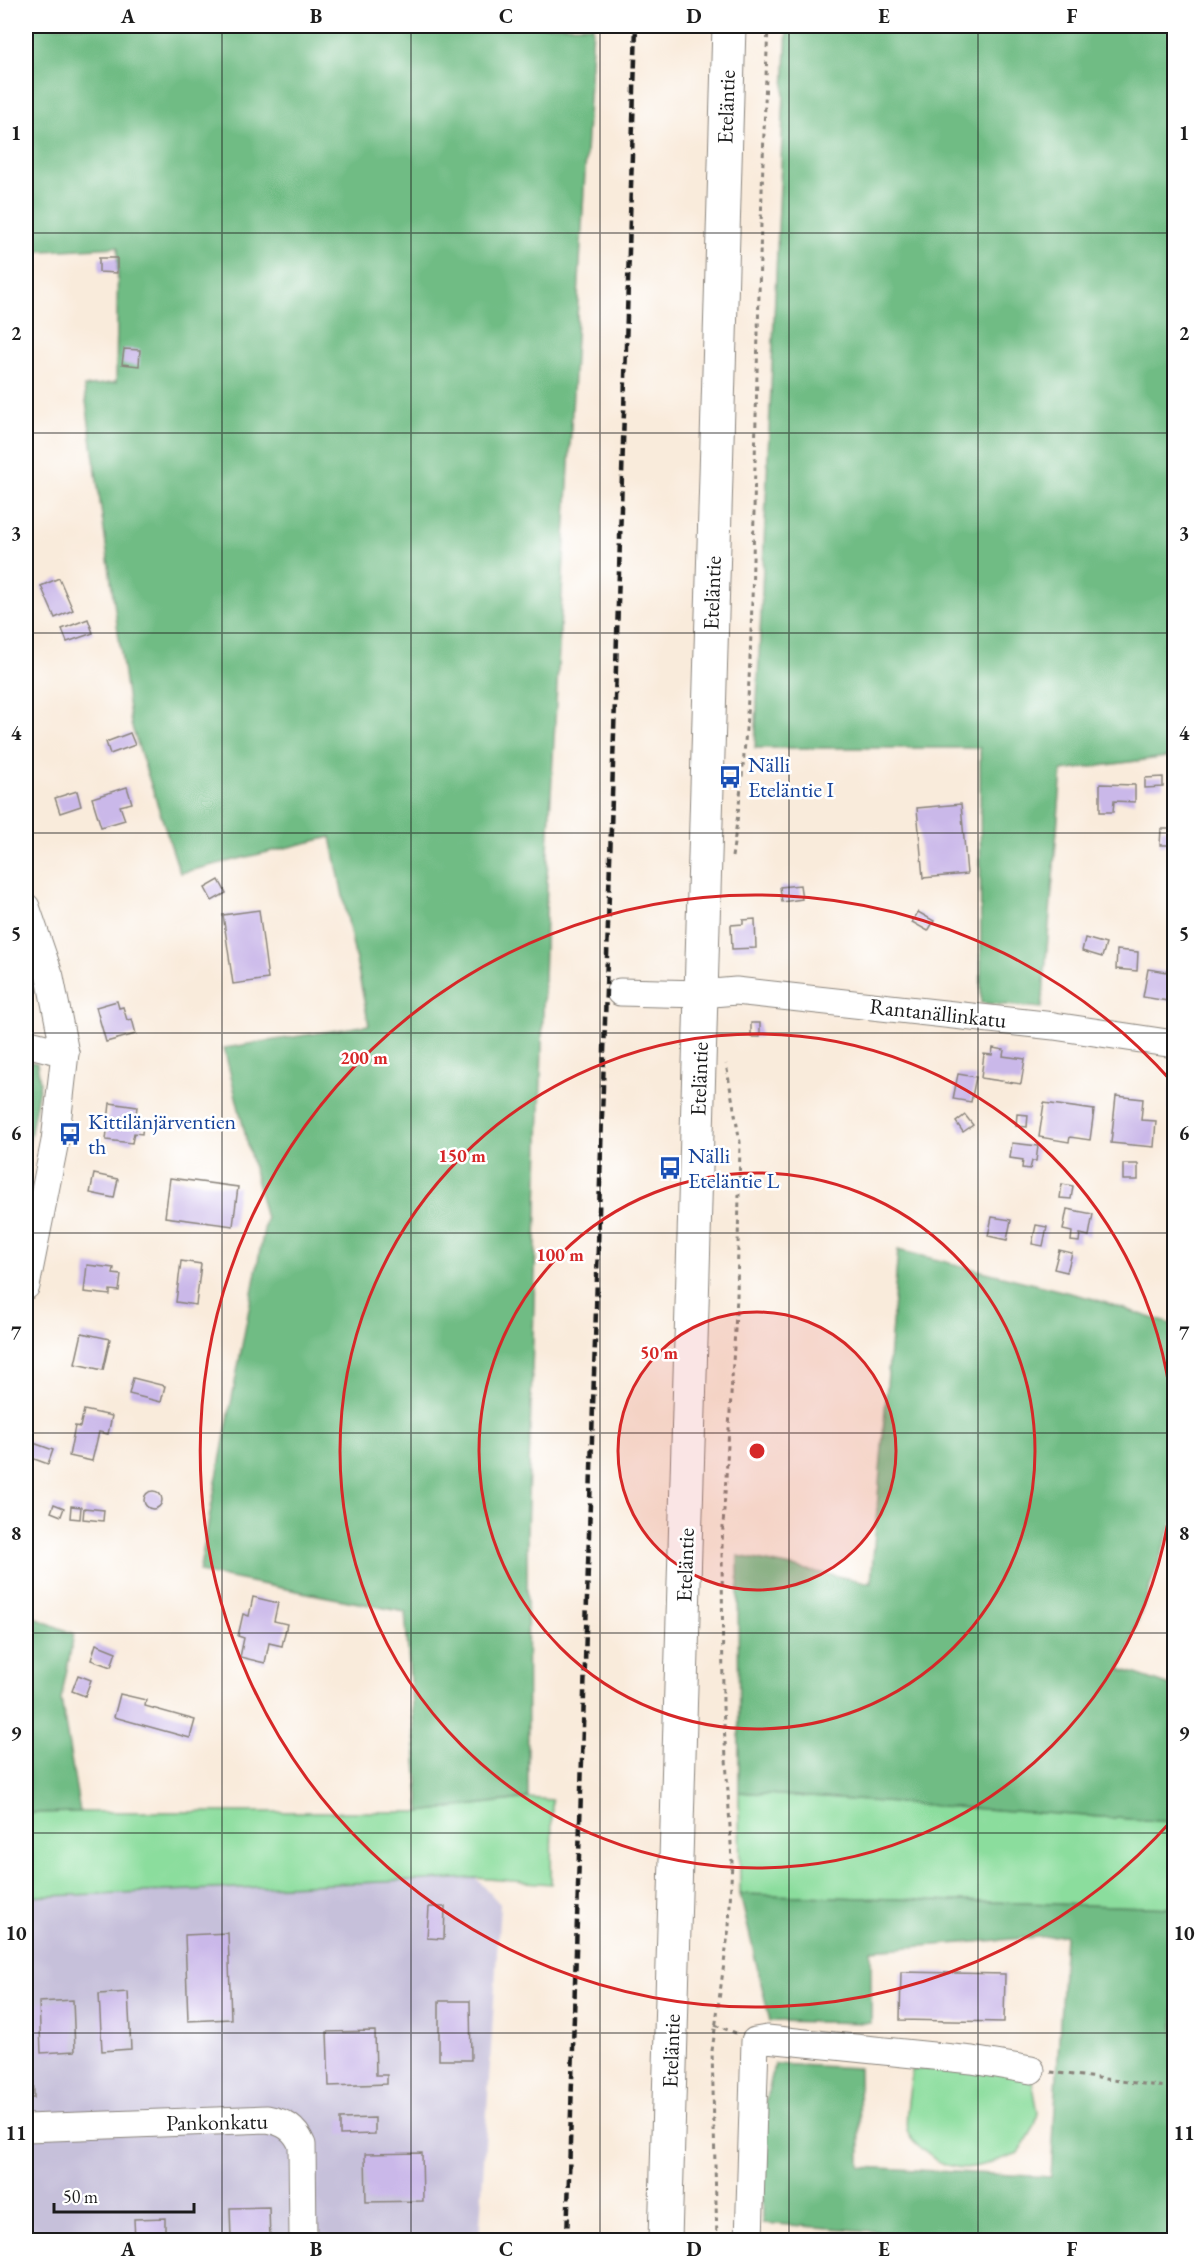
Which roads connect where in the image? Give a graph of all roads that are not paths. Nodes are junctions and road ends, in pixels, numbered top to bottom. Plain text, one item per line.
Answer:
1 (729, 26) edge
2 (26, 907) edge
3 (620, 992) dead end
4 (701, 994) junction
5 (26, 1043) edge
6 (1174, 1044) edge
7 (65, 1053) junction
8 (26, 1286) edge
9 (1031, 2070) road end
10 (26, 2128) edge
11 (303, 2241) edge
12 (665, 2241) edge
13 (749, 2241) edge

1 - 4 main road, Eteläntie
2 - 7 street
3 - 4 street, Rantanällinkatu
4 - 6 street, Rantanällinkatu
4 - 12 main road, Eteläntie
5 - 7 street
7 - 8 street
9 - 13 street
10 - 11 street, Pankonkatu

